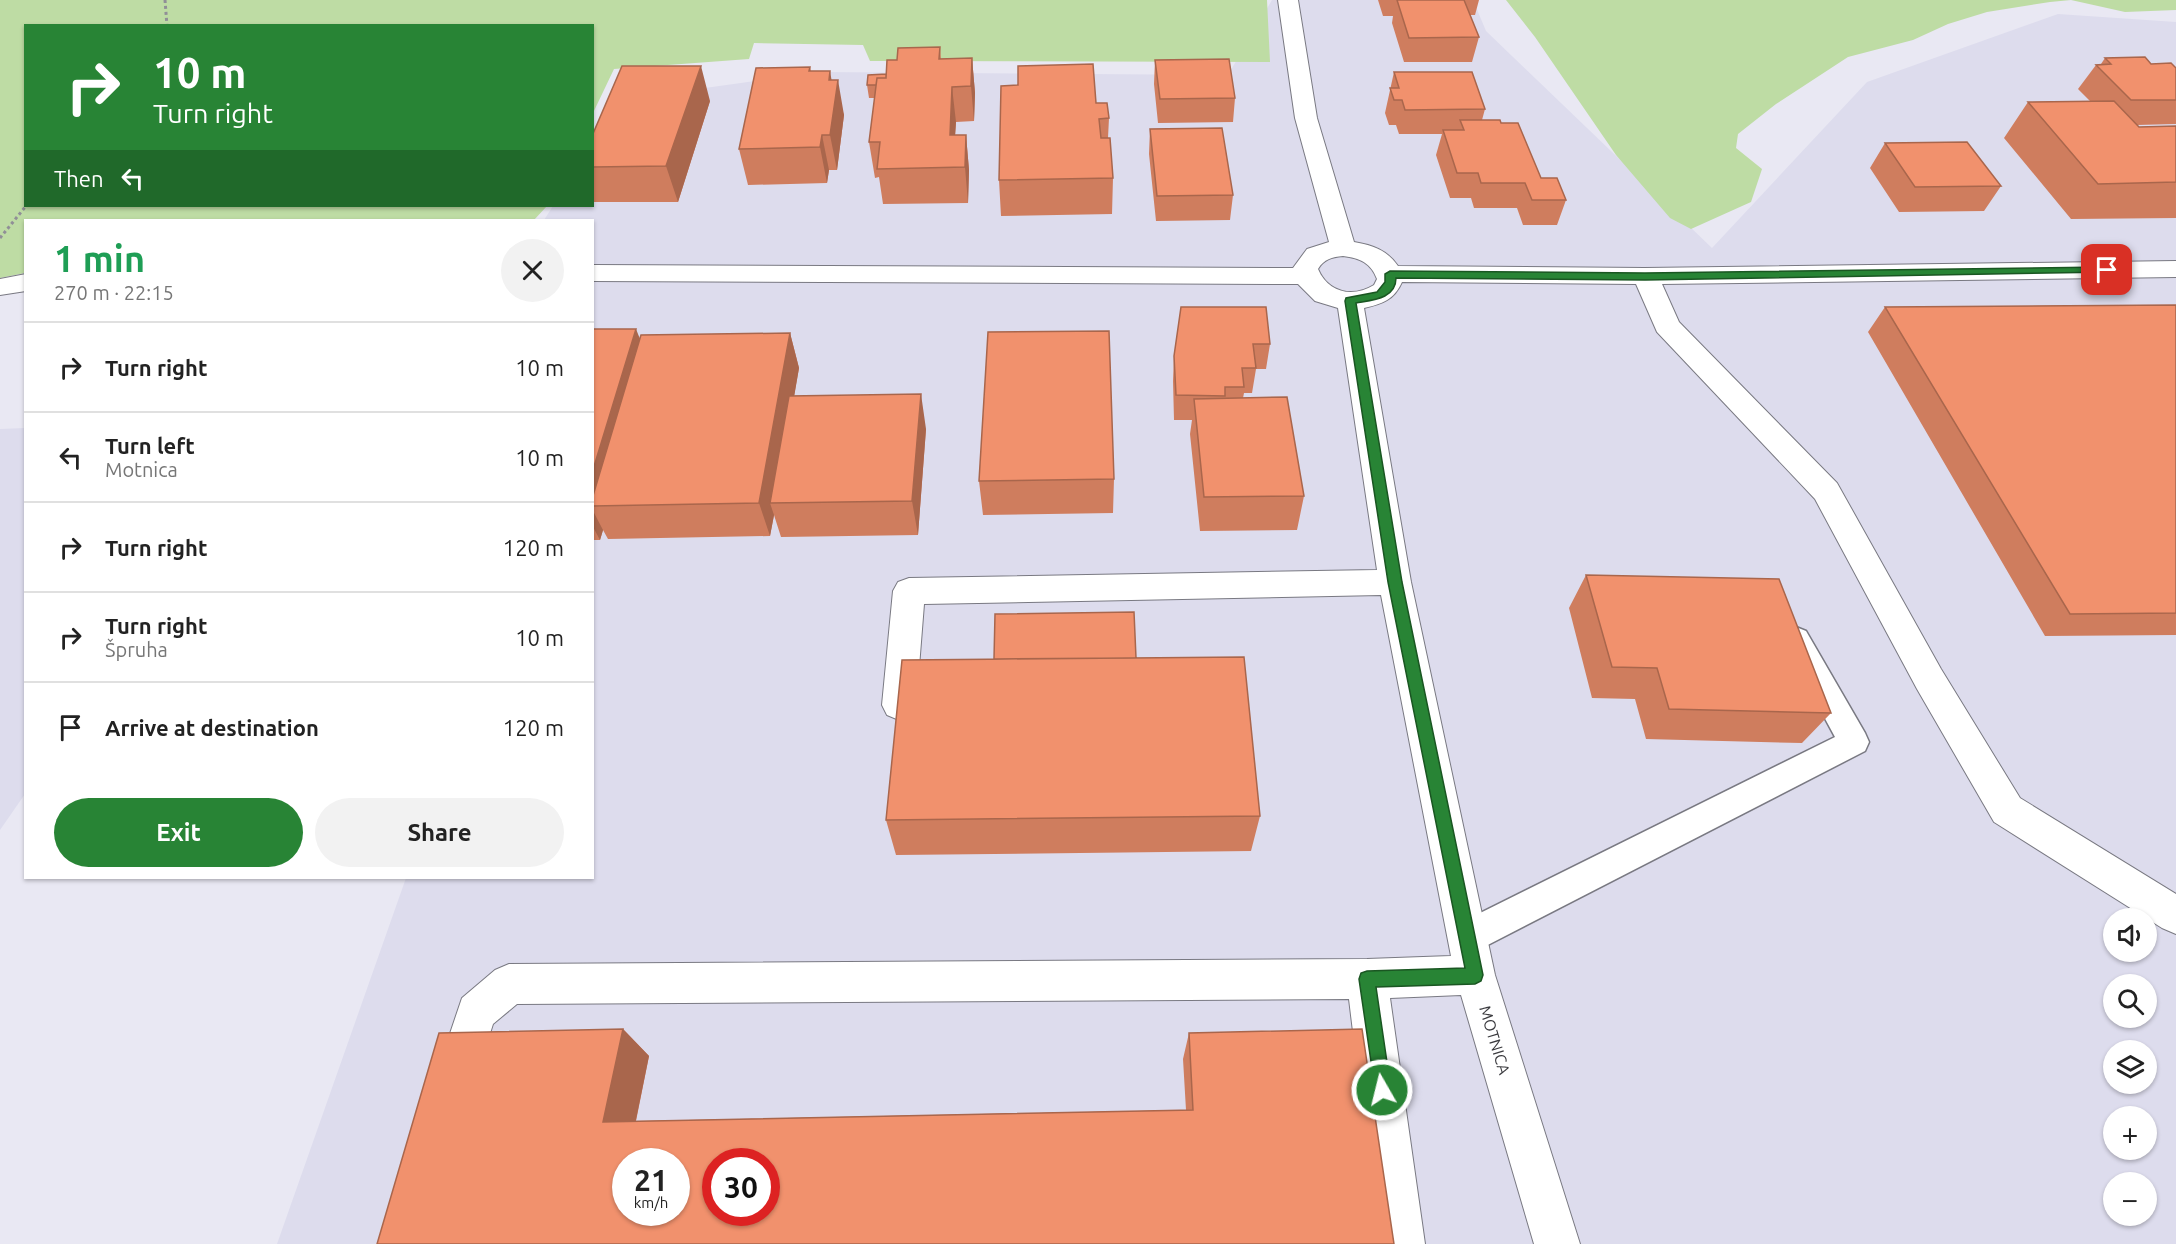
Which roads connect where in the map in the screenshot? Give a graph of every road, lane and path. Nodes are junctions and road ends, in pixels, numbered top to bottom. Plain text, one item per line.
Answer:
1 (165, 0) edge
2 (1288, 0) edge
3 (167, 24) edge
4 (25, 207) edge
5 (0, 238) edge
6 (1344, 248) junction
7 (2176, 269) edge
8 (594, 273) edge
9 (1390, 274) junction
10 (1306, 276) junction
11 (1645, 276) junction
12 (24, 282) edge
13 (0, 287) edge
14 (1350, 301) junction
15 (1395, 582) junction
16 (1785, 618) edge
17 (896, 739) edge
18 (2176, 915) edge
19 (1468, 937) junction
20 (1475, 975) junction
21 (1367, 979) junction
22 (446, 1112) edge
23 (1402, 1244) edge
24 (1557, 1244) edge

1 - 3 path
2 - 6 street
4 - 5 path
6 - 9 street
6 - 10 street
7 - 11 street
8 - 10 street
9 - 11 street
9 - 14 street
10 - 14 street
11 - 18 street
12 - 13 street
14 - 15 street, MOTNICA
15 - 17 street
15 - 19 street, MOTNICA
16 - 19 lane
19 - 20 street, MOTNICA
20 - 21 street
20 - 24 street, MOTNICA
21 - 22 street
21 - 23 street

